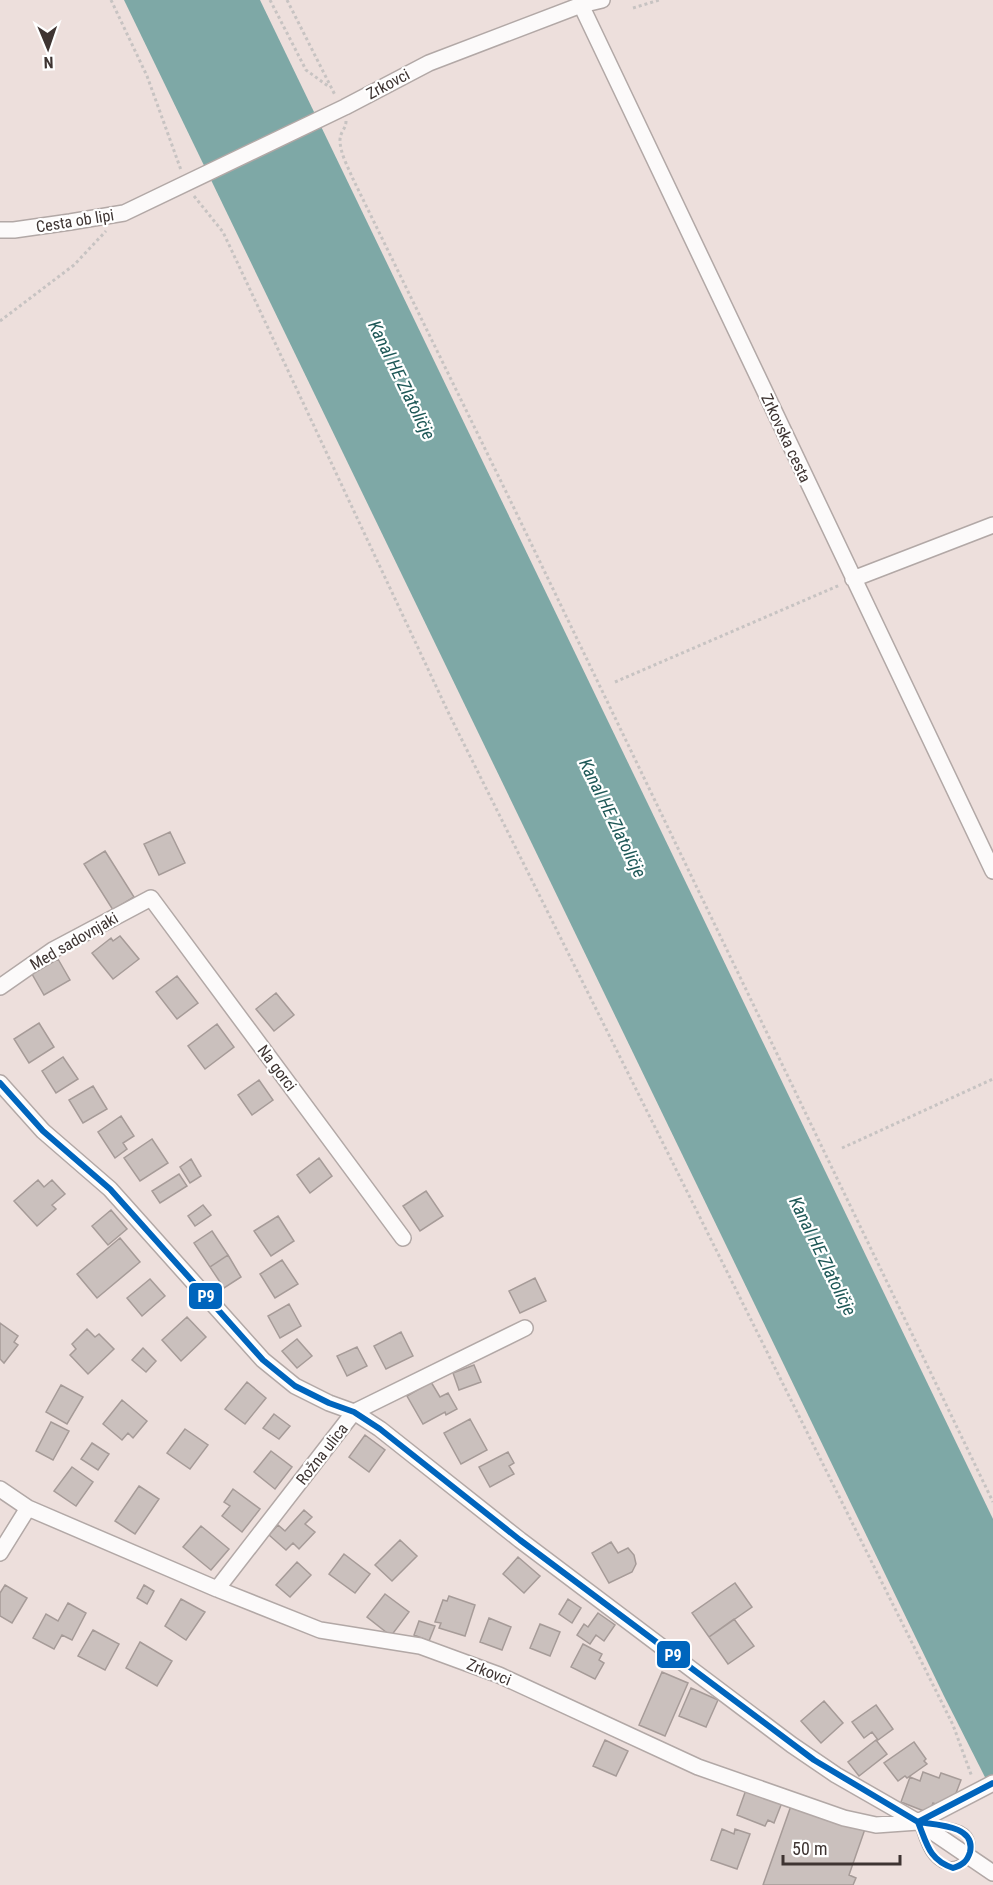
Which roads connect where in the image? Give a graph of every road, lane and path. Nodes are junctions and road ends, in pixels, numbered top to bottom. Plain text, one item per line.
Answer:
1 (111, 0) edge
2 (270, 0) edge
3 (287, 0) edge
4 (602, 0) edge
5 (659, 0) edge
6 (581, 3) edge
7 (633, 8) dead end
8 (346, 127) dead end
9 (184, 183) junction
10 (124, 213) junction
11 (0, 230) edge
12 (0, 321) edge
13 (993, 525) edge
14 (853, 579) junction
15 (615, 682) dead end
16 (993, 871) edge
17 (151, 898) joint
18 (0, 987) edge
19 (993, 1079) edge
20 (0, 1083) edge
21 (842, 1148) dead end
22 (403, 1238) dead end
23 (525, 1328) dead end
24 (354, 1412) junction
25 (0, 1489) edge
26 (993, 1502) edge
27 (28, 1508) junction
28 (0, 1553) edge
29 (217, 1589) junction
30 (993, 1784) edge
31 (977, 1792) junction
32 (918, 1822) junction
33 (969, 1856) junction
34 (993, 1873) edge

1 - 9 path
2 - 3 path
4 - 6 street, Zrkovci
5 - 7 path
6 - 9 street, Zrkovci
6 - 14 street, Zrkovska cesta
8 - 26 path
9 - 10 street, Cesta ob lipi
9 - 31 path
10 - 11 street, Cesta ob lipi
10 - 12 path
13 - 14 street
14 - 15 path
14 - 16 street, Zrkovska cesta
17 - 18 street, Med sadovnjaki
17 - 22 street, Na gorci
19 - 21 path
20 - 24 street
23 - 24 street, Rožna ulica
24 - 29 street, Rožna ulica
24 - 32 street
25 - 27 street, Zrkovci
27 - 28 street
27 - 29 street, Zrkovci
29 - 32 street, Zrkovci
30 - 31 street, Zrkovci
31 - 32 street, Zrkovci
32 - 33 street
32 - 33 lane
33 - 34 street

